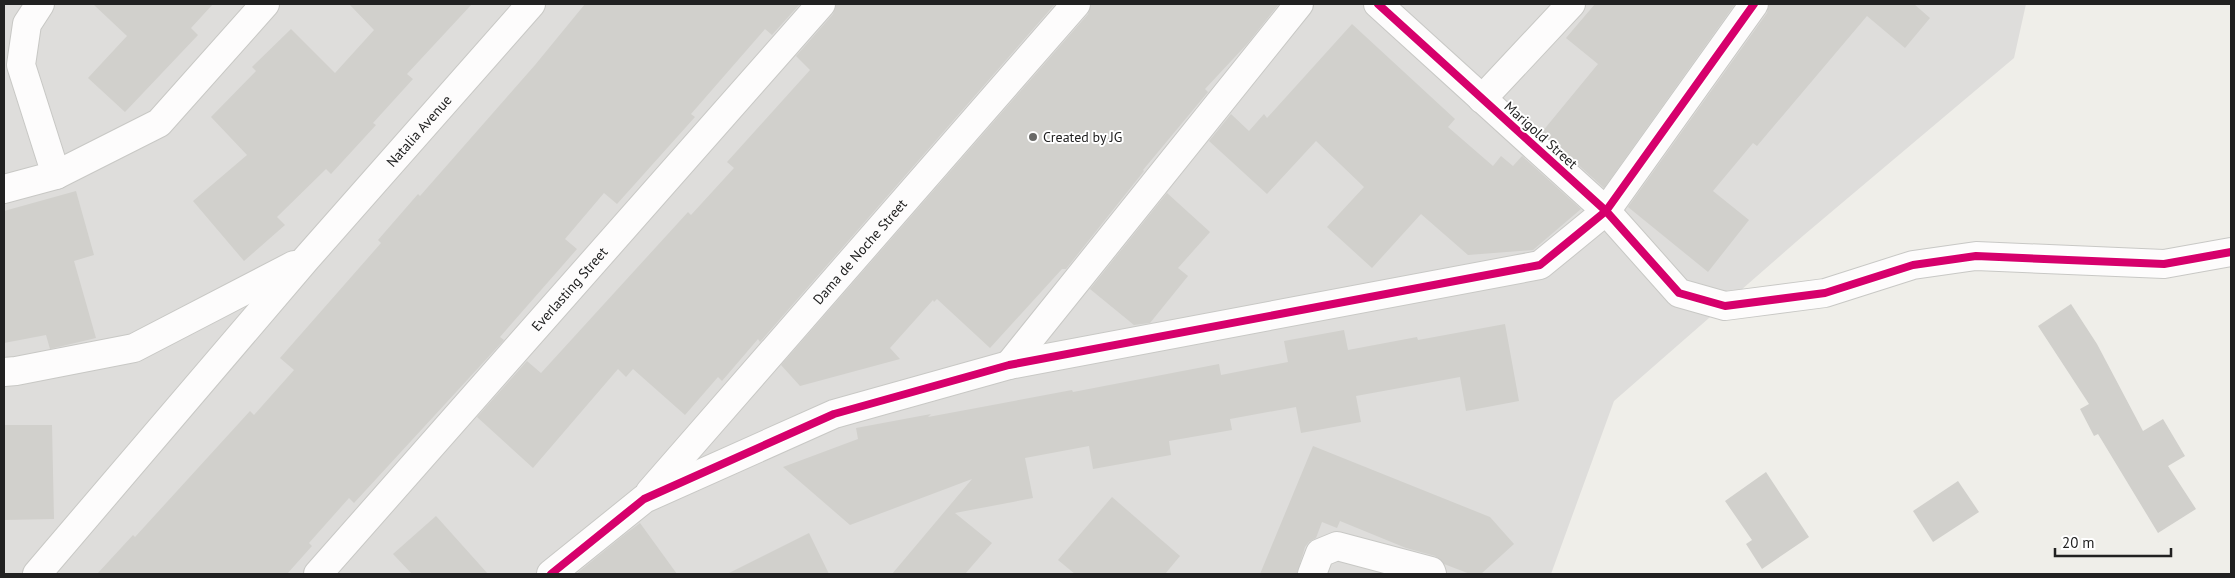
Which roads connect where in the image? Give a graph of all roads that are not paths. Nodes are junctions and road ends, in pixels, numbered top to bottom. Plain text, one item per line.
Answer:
1 (40, 4) edge
2 (264, 4) edge
3 (531, 4) edge
4 (821, 4) edge
5 (1076, 4) edge
6 (1299, 4) edge
7 (1378, 4) edge
8 (1571, 4) edge
9 (1754, 4) edge
10 (1482, 99) junction
11 (56, 175) junction
12 (4, 189) edge
13 (1606, 211) junction
14 (2231, 252) edge
15 (306, 258) junction
16 (1009, 365) junction
17 (4, 372) edge
18 (644, 499) junction
19 (37, 574) edge
20 (318, 574) edge
21 (551, 574) edge
22 (1312, 574) edge
23 (1432, 574) edge

1 - 11 street
2 - 11 street
3 - 15 street, Natalia Avenue
4 - 20 street, Everlasting Street
5 - 18 street, Dama de Noche Street
6 - 16 street
7 - 10 street, Marigold Street
8 - 10 street
9 - 13 street
10 - 13 street, Marigold Street
11 - 12 street
13 - 14 street, Marigold Street
13 - 16 street
15 - 17 street
15 - 19 street, Natalia Avenue
16 - 18 street
18 - 21 street
22 - 23 street

